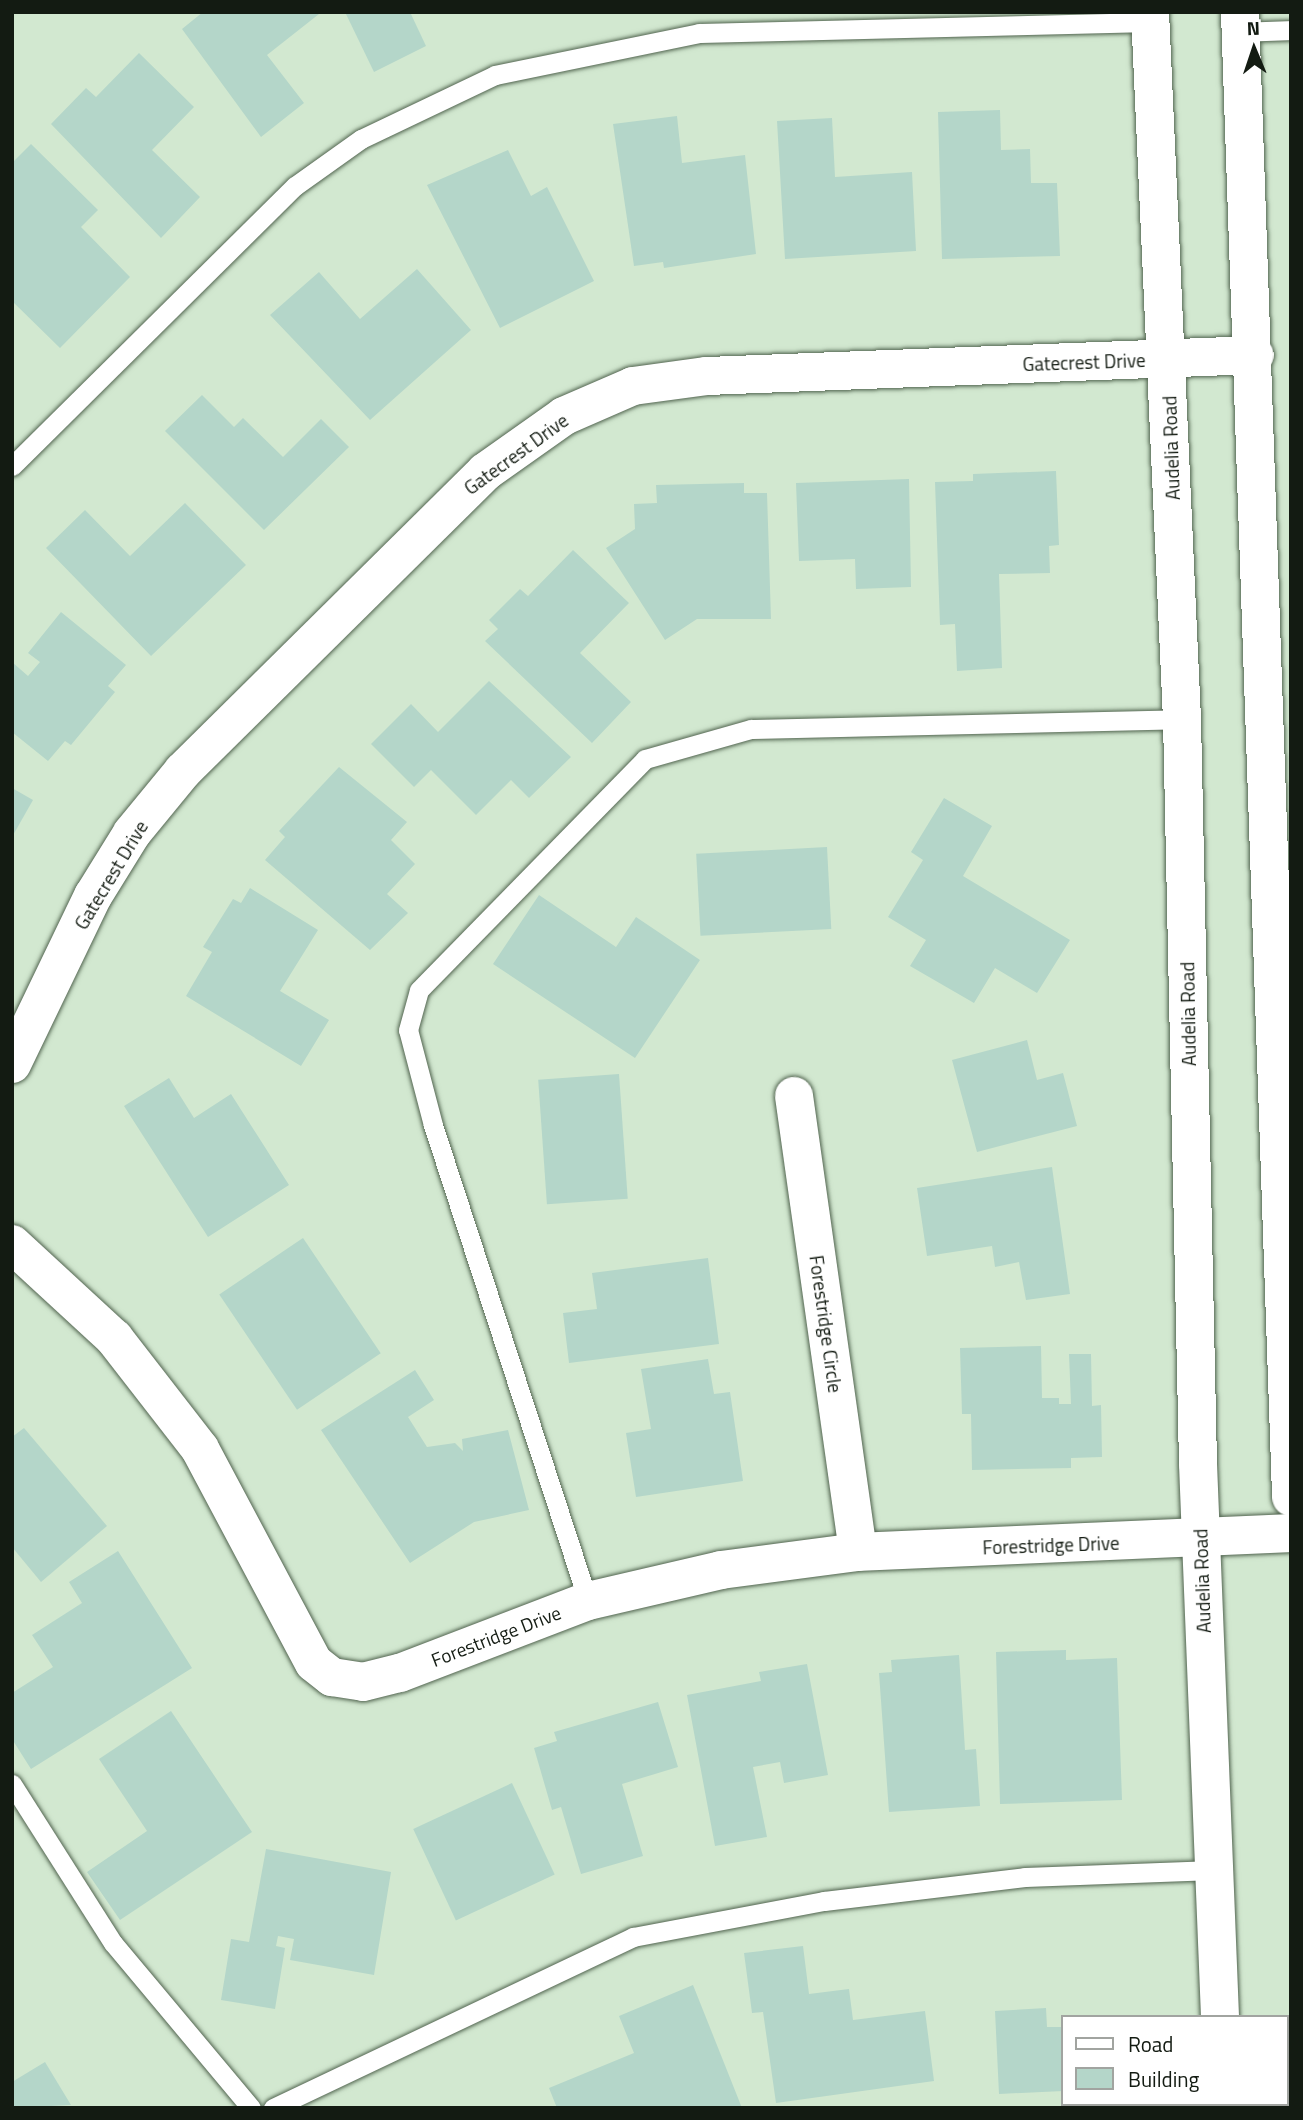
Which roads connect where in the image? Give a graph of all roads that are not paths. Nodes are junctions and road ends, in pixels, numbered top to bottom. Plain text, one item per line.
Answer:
1 (1150, 17) edge
2 (1240, 22) edge
3 (1291, 30) edge
4 (1255, 355) junction
5 (1168, 359) junction
6 (12, 466) edge
7 (1182, 719) junction
8 (12, 1063) edge
9 (794, 1096) dead end
10 (12, 1244) edge
11 (1291, 1497) edge
12 (1291, 1534) edge
13 (1200, 1539) junction
14 (858, 1552) junction
15 (588, 1601) junction
16 (12, 1784) edge
17 (1214, 1870) junction
18 (1220, 2015) edge
19 (251, 2108) edge
20 (273, 2108) edge

1 - 5 street, Audelia Road
1 - 6 lane
2 - 3 lane
2 - 4 street
4 - 5 street, Gatecrest Drive
4 - 11 street
5 - 7 street, Audelia Road
5 - 8 street, Gatecrest Drive
7 - 13 street, Audelia Road
7 - 15 lane
9 - 14 street, Forestridge Circle
10 - 15 street, Forestridge Drive
12 - 13 street, Forestridge Drive
13 - 14 street, Forestridge Drive
13 - 17 street, Audelia Road
14 - 15 street, Forestridge Drive
16 - 19 lane
17 - 18 street, Audelia Road
17 - 20 lane

